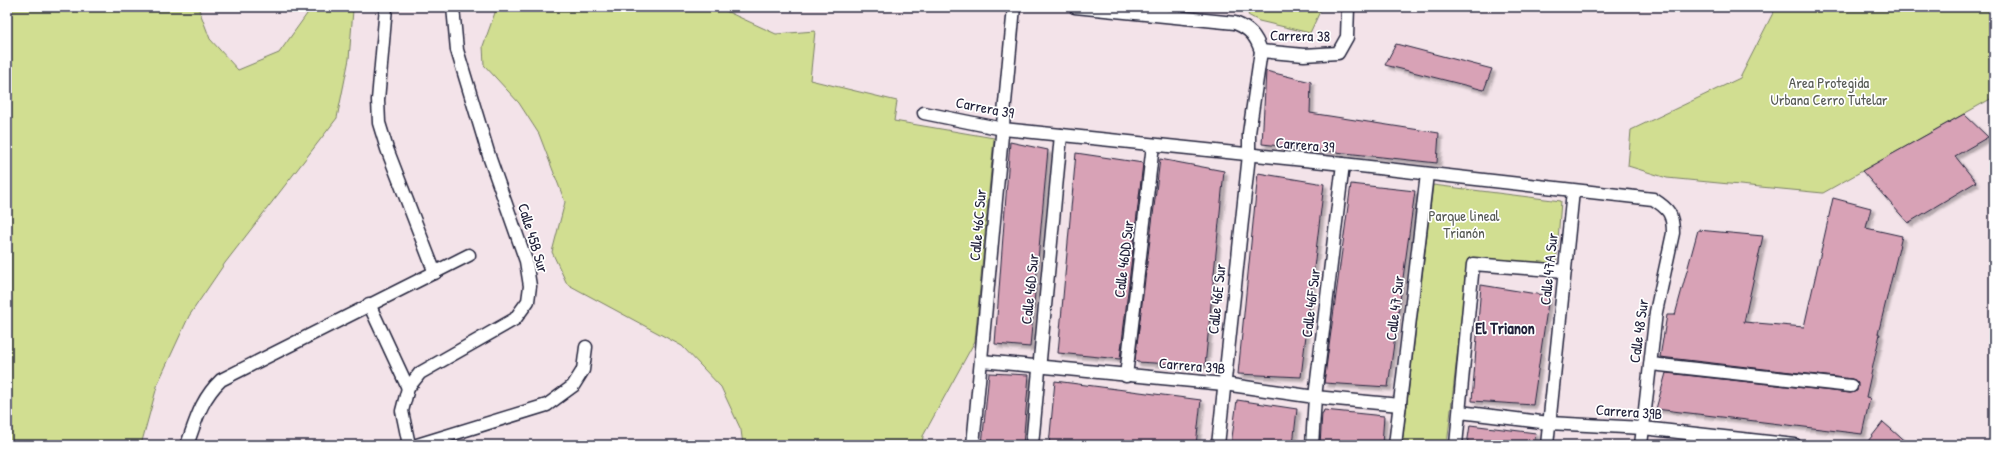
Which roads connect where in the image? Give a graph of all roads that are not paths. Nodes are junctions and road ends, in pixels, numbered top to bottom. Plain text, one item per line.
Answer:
1 (386, 7) edge
2 (1014, 7) edge
3 (1076, 7) edge
4 (1348, 7) edge
5 (1103, 8) edge
6 (454, 9) edge
7 (1192, 13) edge
8 (1261, 51) junction
9 (924, 113) dead end
10 (1003, 129) junction
11 (1061, 135) junction
12 (1153, 145) junction
13 (1249, 155) junction
14 (1343, 164) junction
15 (1427, 174) junction
16 (1573, 191) junction
17 (1673, 222) joint
18 (468, 255) dead end
19 (1564, 272) junction
20 (435, 273) junction
21 (369, 304) junction
22 (586, 347) dead end
23 (982, 361) junction
24 (1650, 364) junction
25 (1039, 367) junction
26 (1126, 376) junction
27 (1224, 384) junction
28 (1851, 386) dead end
29 (408, 388) junction
30 (1315, 397) junction
31 (1400, 405) junction
32 (1460, 412) junction
33 (1549, 423) junction
34 (1643, 428) junction
35 (1748, 443) edge
36 (186, 445) edge
37 (409, 445) edge
38 (418, 445) edge
39 (973, 445) edge
40 (1032, 445) edge
41 (1218, 445) edge
42 (1312, 445) edge
43 (1395, 445) edge
44 (1456, 445) edge
45 (1547, 445) edge
46 (1641, 445) edge
47 (1795, 445) edge

1 - 20 street
2 - 10 street, Calle 46C Sur
3 - 5 street, Carrera 38
4 - 8 street, Carrera 38
5 - 7 street, Carrera 38
6 - 29 street, Calle 45B Sur
7 - 8 street, Carrera 38
8 - 13 street, Carrera 38
9 - 10 street, Carrera 39
10 - 11 street, Carrera 39
10 - 23 street, Calle 46C Sur
11 - 12 street, Carrera 39
11 - 25 street, Calle 46D Sur
12 - 13 street, Carrera 39
12 - 26 street, Calle 46DD Sur
13 - 14 street, Carrera 39
13 - 27 street, Calle 46E Sur
14 - 15 street, Carrera 39
14 - 30 street, Calle 46F Sur
15 - 16 street, Carrera 39
15 - 31 street, Calle 47 Sur
16 - 17 street, Carrera 39
16 - 19 street, Calle 47A Sur
17 - 24 street, Calle 48 Sur
18 - 20 street
19 - 32 street
19 - 33 street, Calle 47A Sur
20 - 21 street
21 - 29 street
21 - 36 street
22 - 38 street
23 - 25 street, Carrera 39B
23 - 39 street, Calle 46C Sur
24 - 28 street
24 - 34 street, Calle 48 Sur
25 - 26 street, Carrera 39B
25 - 40 street, Calle 46D Sur
26 - 27 street, Carrera 39B
27 - 30 street, Carrera 39B
27 - 41 street, Calle 46E Sur
29 - 37 street, Calle 45B Sur
30 - 31 street, Carrera 39B
30 - 42 street, Calle 46F Sur
31 - 43 street, Calle 47 Sur
32 - 33 street, Carrera 39B
32 - 44 street
33 - 34 street, Carrera 39B
33 - 45 street, Calle 47A Sur
34 - 35 street, Carrera 39B
34 - 46 street, Calle 48 Sur
35 - 47 street, Carrera 39B

